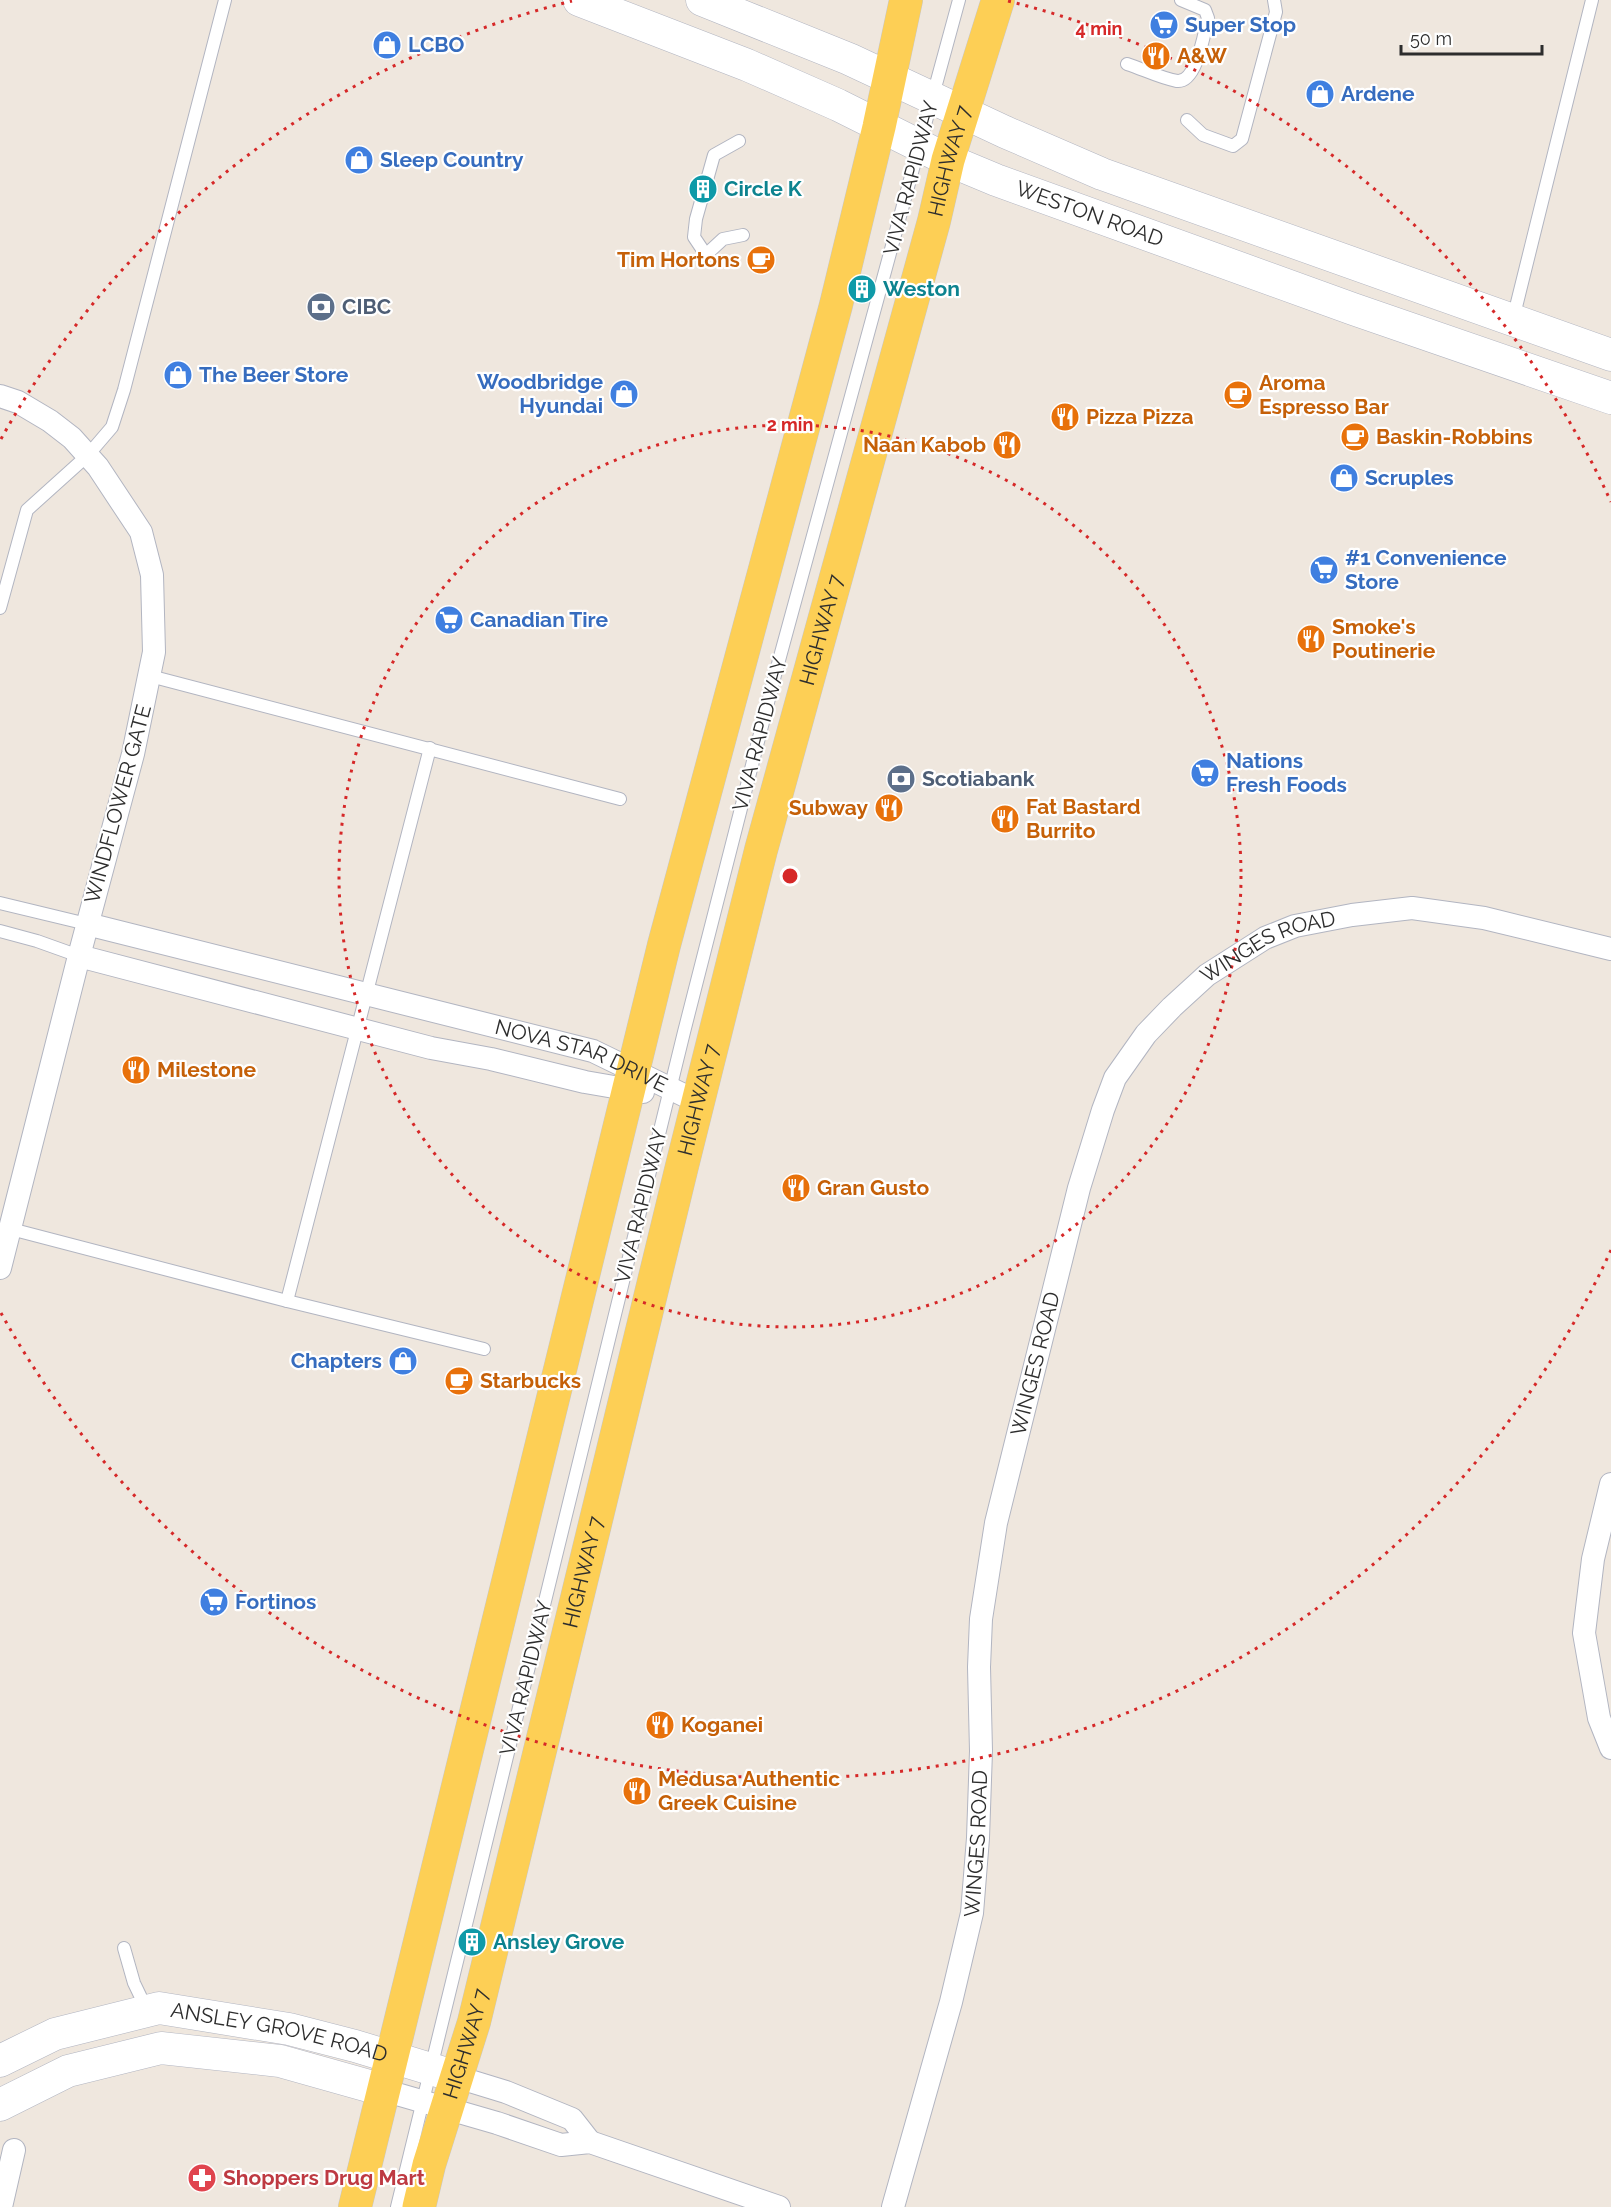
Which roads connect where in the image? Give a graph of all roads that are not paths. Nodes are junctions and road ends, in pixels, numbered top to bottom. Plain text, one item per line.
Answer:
1 (225, 0) edge
2 (579, 0) edge
3 (702, 0) edge
4 (906, 0) edge
5 (959, 0) edge
6 (998, 0) edge
7 (1181, 0) edge
8 (1274, 0) edge
9 (1592, 0) edge
10 (1127, 64) dead end
11 (889, 77) junction
12 (932, 98) junction
13 (964, 112) junction
14 (1187, 120) dead end
15 (879, 127) junction
16 (739, 141) dead end
17 (920, 145) junction
18 (948, 160) junction
19 (743, 235) dead end
20 (1513, 319) junction
21 (1611, 355) edge
22 (0, 396) edge
23 (1611, 398) edge
24 (88, 455) junction
25 (0, 608) edge
26 (150, 676) junction
27 (430, 748) junction
28 (620, 799) dead end
29 (0, 903) edge
30 (87, 924) junction
31 (0, 931) edge
32 (1611, 949) edge
33 (79, 956) junction
34 (367, 994) junction
35 (358, 1029) junction
36 (631, 1080) junction
37 (679, 1096) junction
38 (5, 1227) edge
39 (0, 1268) edge
40 (287, 1300) junction
41 (484, 1349) dead end
42 (1611, 1484) edge
43 (1611, 1748) edge
44 (124, 1948) dead end
45 (148, 2011) junction
46 (391, 2057) junction
47 (0, 2061) edge
48 (444, 2073) junction
49 (383, 2090) junction
50 (0, 2105) edge
51 (435, 2105) junction
52 (590, 2142) junction
53 (14, 2150) dead end
54 (1, 2207) edge
55 (355, 2207) edge
56 (397, 2207) edge
57 (419, 2207) edge
58 (779, 2207) edge
59 (893, 2207) edge

1 - 24 lane
2 - 15 main road, WESTON ROAD
3 - 11 main road, WESTON ROAD
4 - 11 main road
5 - 12 lane, VIVA RAPIDWAY
6 - 13 main road, HIGHWAY 7
7 - 10 lane
8 - 14 lane
9 - 20 lane
11 - 12 main road, WESTON ROAD
11 - 15 main road
12 - 13 main road, WESTON ROAD
12 - 17 lane, VIVA RAPIDWAY
13 - 18 main road, HIGHWAY 7
13 - 20 main road, WESTON ROAD
15 - 17 main road, WESTON ROAD
15 - 36 main road
16 - 19 lane
17 - 18 main road, WESTON ROAD
17 - 37 lane, VIVA RAPIDWAY
18 - 23 main road, WESTON ROAD
18 - 37 main road, HIGHWAY 7
20 - 21 main road, WESTON ROAD
22 - 24 street, WINDFLOWER GATE
24 - 25 lane
24 - 26 street, WINDFLOWER GATE
26 - 27 lane
26 - 30 street, WINDFLOWER GATE
27 - 28 lane
27 - 34 lane
29 - 30 lane
30 - 33 street, WINDFLOWER GATE
30 - 34 street, NOVA STAR DRIVE
31 - 33 lane
32 - 59 street, WINGES ROAD
33 - 35 street, NOVA STAR DRIVE
33 - 38 street, WINDFLOWER GATE
34 - 35 lane
34 - 36 street, NOVA STAR DRIVE
35 - 36 street, NOVA STAR DRIVE
35 - 40 lane
36 - 37 street, NOVA STAR DRIVE
36 - 46 main road
37 - 48 main road, HIGHWAY 7
38 - 39 street, WINDFLOWER GATE
38 - 40 lane
40 - 41 lane
42 - 43 street
44 - 45 lane
45 - 46 main road, ANSLEY GROVE ROAD
45 - 47 main road, ANSLEY GROVE ROAD
46 - 48 main road, ANSLEY GROVE ROAD
46 - 49 main road
48 - 51 main road, HIGHWAY 7
48 - 52 street
49 - 50 main road, ANSLEY GROVE ROAD
49 - 51 street
49 - 55 main road
51 - 52 street
51 - 56 lane
51 - 57 main road, HIGHWAY 7
52 - 58 street
53 - 54 street

